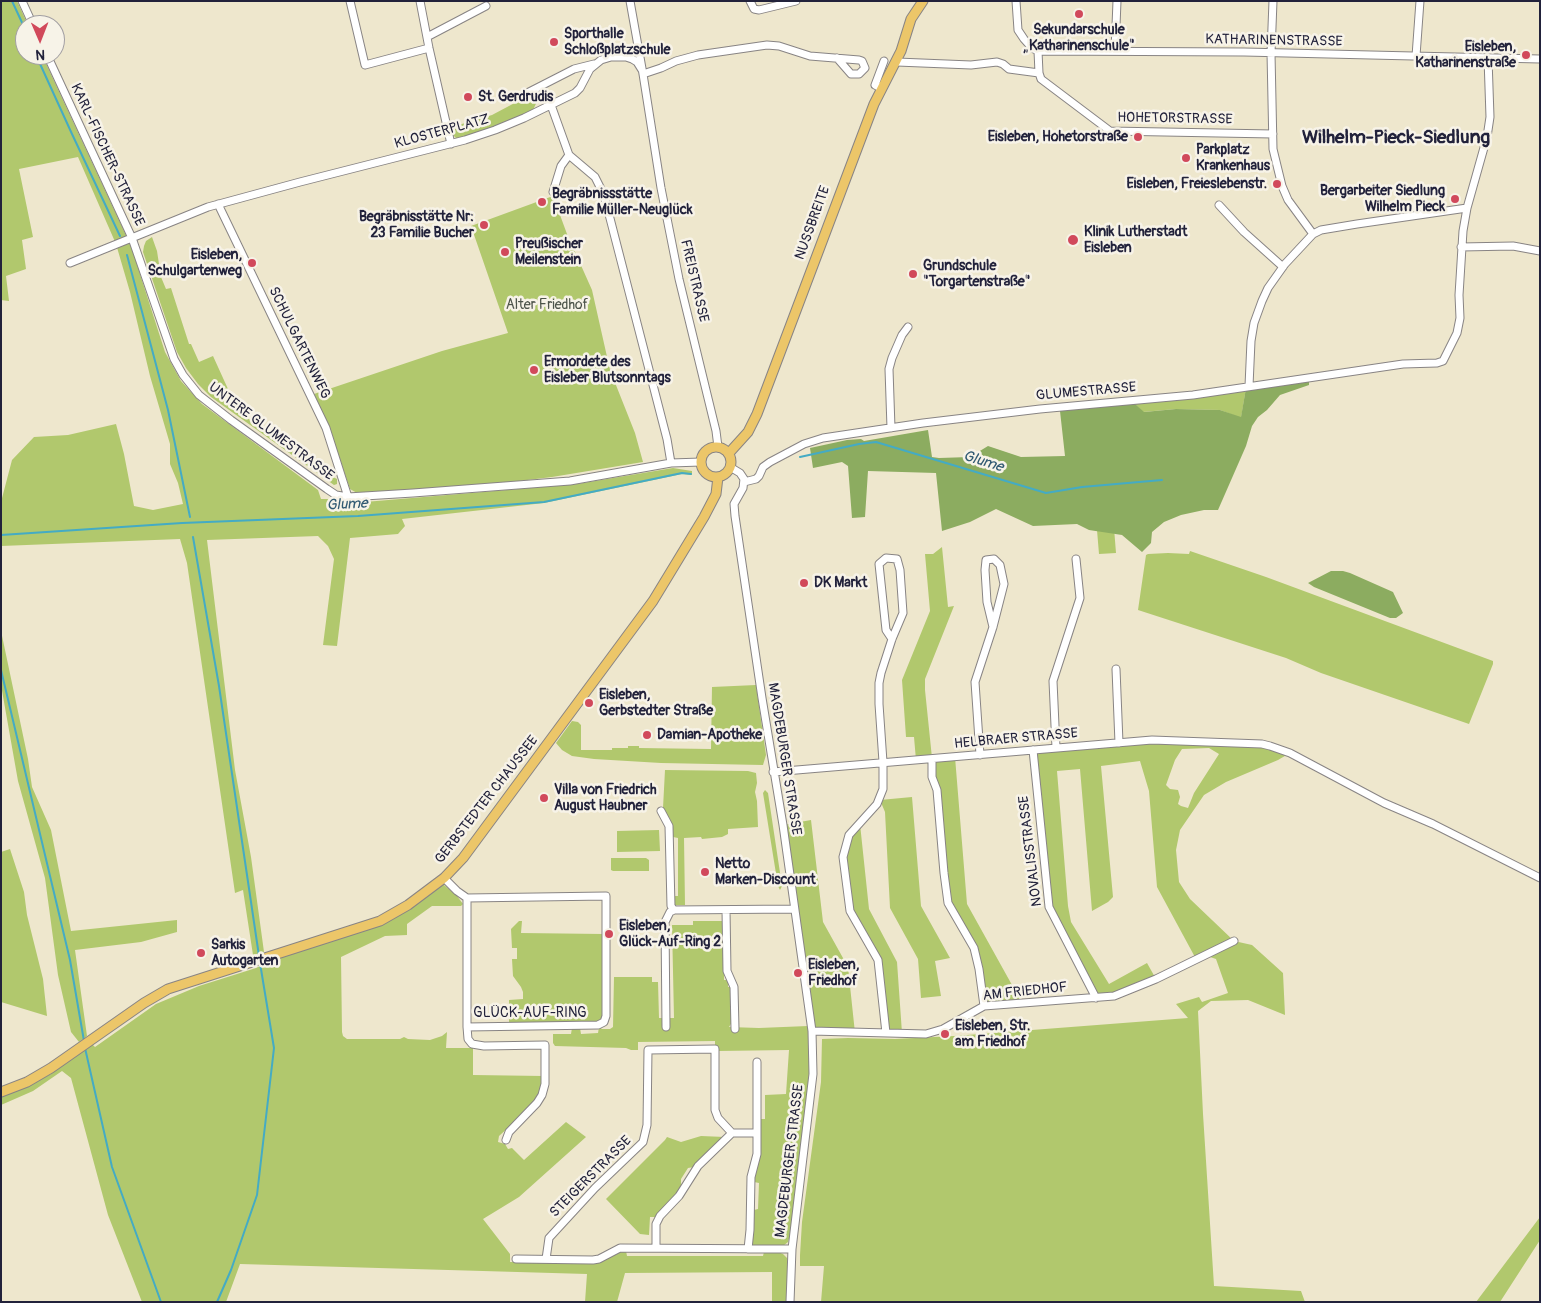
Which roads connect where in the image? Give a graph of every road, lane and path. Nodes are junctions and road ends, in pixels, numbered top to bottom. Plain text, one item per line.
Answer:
1 (22, 1) edge
2 (350, 1) edge
3 (420, 1) edge
4 (630, 1) edge
5 (750, 1) edge
6 (796, 1) edge
7 (924, 1) edge
8 (1016, 1) edge
9 (1117, 1) edge
10 (1273, 1) edge
11 (1420, 1) edge
12 (486, 6) dead end
13 (28, 15) edge
14 (427, 37) junction
15 (429, 48) junction
16 (1038, 51) junction
17 (1115, 51) junction
18 (1271, 53) junction
19 (1416, 56) junction
20 (837, 58) dead end
21 (1488, 58) junction
22 (1540, 59) edge
23 (884, 61) dead end
24 (897, 62) junction
25 (594, 64) junction
26 (51, 65) edge
27 (642, 72) junction
28 (1039, 73) junction
29 (881, 88) junction
30 (527, 93) dead end
31 (551, 105) junction
32 (1273, 134) junction
33 (451, 144) junction
34 (569, 155) junction
35 (554, 192) dead end
36 (218, 204) junction
37 (1219, 204) dead end
38 (1467, 208) junction
39 (1313, 234) junction
40 (129, 239) junction
41 (1461, 247) junction
42 (1540, 251) edge
43 (70, 263) dead end
44 (1283, 267) junction
45 (908, 327) dead end
46 (1249, 386) junction
47 (891, 428) junction
48 (718, 447) junction
49 (729, 453) junction
50 (701, 462) junction
51 (671, 464) junction
52 (730, 467) junction
53 (718, 477) junction
54 (744, 482) junction
55 (348, 497) junction
56 (1076, 560) dead end
57 (993, 627) junction
58 (892, 639) junction
59 (1116, 669) dead end
60 (1119, 743) junction
61 (1056, 748) junction
62 (1033, 750) junction
63 (980, 755) junction
64 (932, 759) junction
65 (883, 762) junction
66 (773, 772) junction
67 (661, 811) dead end
68 (444, 878) junction
69 (1540, 878) edge
70 (467, 898) junction
71 (794, 909) junction
72 (726, 910) junction
73 (672, 911) junction
74 (1234, 941) dead end
75 (1096, 998) junction
76 (984, 1006) junction
77 (467, 1027) junction
78 (666, 1027) dead end
79 (735, 1029) dead end
80 (812, 1031) junction
81 (886, 1033) junction
82 (757, 1062) dead end
83 (1, 1092) edge
84 (732, 1133) junction
85 (757, 1133) junction
86 (506, 1140) dead end
87 (656, 1248) junction
88 (748, 1248) junction
89 (792, 1249) junction
90 (516, 1259) dead end
91 (546, 1259) junction
92 (790, 1302) edge

1 - 13 street
2 - 15 street
3 - 14 street
4 - 27 street, FREISTRASSE
5 - 6 street
7 - 24 main road, NUSSBREITE
8 - 16 street
9 - 17 street
10 - 18 street
11 - 19 street
12 - 14 street
14 - 15 street
15 - 33 street
16 - 17 street, KATHARINENSTRASSE
16 - 28 street
17 - 18 street, KATHARINENSTRASSE
18 - 19 street, KATHARINENSTRASSE
18 - 32 street
19 - 21 street, KATHARINENSTRASSE
20 - 27 street
21 - 22 street, KATHARINENSTRASSE
21 - 38 street
23 - 29 street
24 - 28 street
24 - 29 main road, NUSSBREITE
25 - 27 street
25 - 30 street
25 - 31 street, KLOSTERPLATZ
26 - 40 street, KARL-FISCHER-STRASSE
27 - 48 street, FREISTRASSE
28 - 32 street, HOHETORSTRASSE
29 - 49 main road, NUSSBREITE
31 - 33 street, KLOSTERPLATZ
31 - 34 street
32 - 39 street
33 - 36 street, KLOSTERPLATZ
34 - 35 street
34 - 51 street
36 - 40 street, KLOSTERPLATZ
36 - 55 street, SCHULGARTENWEG
37 - 44 street
38 - 39 street
38 - 41 street
39 - 44 street
40 - 43 street, KLOSTERPLATZ
40 - 55 street, UNTERE GLUMESTRASSE
41 - 42 street
41 - 46 street, GLUMESTRASSE
44 - 46 street
45 - 47 street
46 - 47 street, GLUMESTRASSE
47 - 54 street, GLUMESTRASSE
48 - 49 main road
48 - 50 main road
49 - 52 main road
50 - 51 street
50 - 53 main road
51 - 55 street, UNTERE GLUMESTRASSE
52 - 53 main road
52 - 54 street
53 - 68 main road, GERBSTEDTER CHAUSSEE
54 - 66 street, MAGDEBURGER STRASSE
56 - 61 street
57 - 57 street
57 - 63 street
58 - 58 street
58 - 65 street
59 - 60 street
60 - 61 street, HELBRAER STRASSE
60 - 69 street, HELBRAER STRASSE
61 - 62 street, HELBRAER STRASSE
62 - 63 street, HELBRAER STRASSE
62 - 75 street, NOVALISSTRASSE
63 - 64 street, HELBRAER STRASSE
64 - 65 street, HELBRAER STRASSE
64 - 76 street
65 - 66 street, HELBRAER STRASSE
65 - 81 street
66 - 71 street, MAGDEBURGER STRASSE
67 - 73 street
68 - 70 street
68 - 83 main road, GERBSTEDTER CHAUSSEE
70 - 77 street, GLÜCK-AUF-RING
70 - 77 street, GLÜCK-AUF-RING
71 - 72 street
71 - 80 street, MAGDEBURGER STRASSE
72 - 73 street
72 - 79 street
73 - 78 street
74 - 75 street, AM FRIEDHOF
75 - 76 street, AM FRIEDHOF
76 - 81 street, AM FRIEDHOF
77 - 86 street
80 - 81 street, AM FRIEDHOF
80 - 89 street, MAGDEBURGER STRASSE
82 - 85 street
84 - 85 street
84 - 87 street
84 - 91 street, STEIGERSTRASSE
85 - 88 street
87 - 88 street
87 - 91 street
88 - 89 street
89 - 92 street, MAGDEBURGER STRASSE
90 - 91 street

